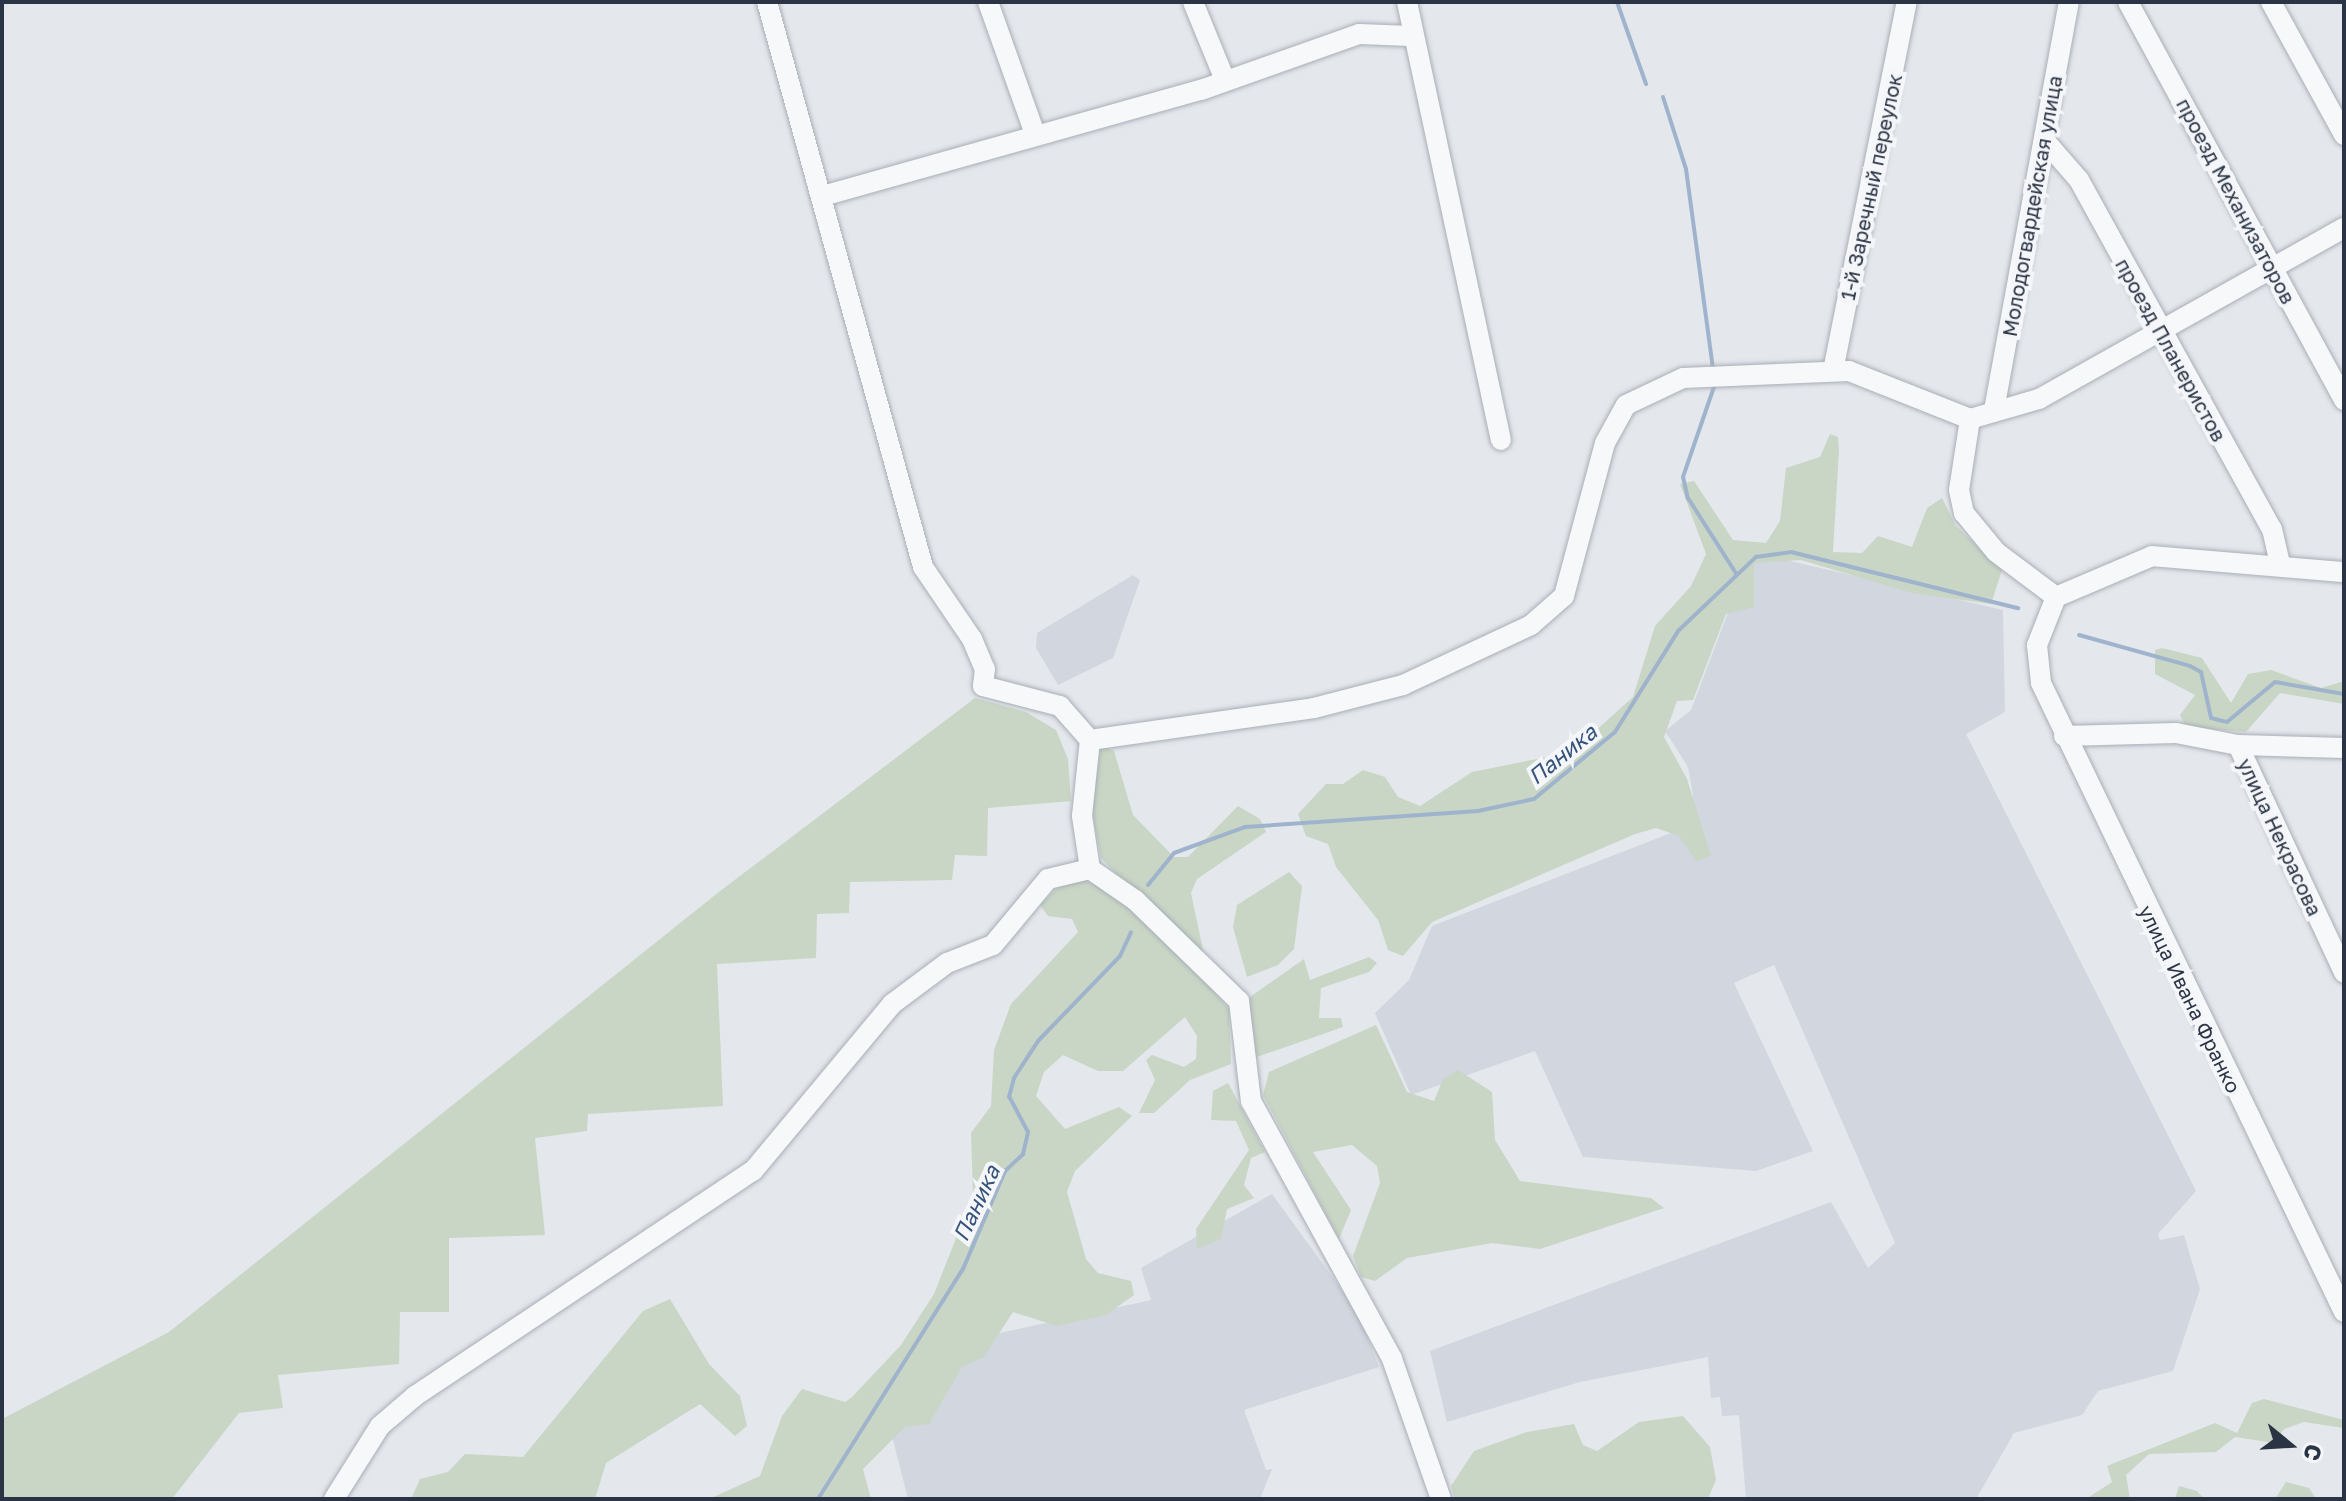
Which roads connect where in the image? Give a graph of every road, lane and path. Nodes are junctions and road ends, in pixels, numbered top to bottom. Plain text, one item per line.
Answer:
1 (767, 2) edge
2 (988, 2) edge
3 (1193, 2) edge
4 (1407, 2) edge
5 (1907, 2) edge
6 (2069, 2) edge
7 (2128, 2) edge
8 (2271, 2) edge
9 (1410, 36) junction
10 (1225, 80) junction
11 (1035, 134) junction
12 (2344, 135) edge
13 (2046, 142) junction
14 (823, 196) junction
15 (2344, 228) edge
16 (2272, 269) junction
17 (2160, 333) junction
18 (1833, 371) junction
19 (2344, 400) edge
20 (1994, 410) junction
21 (1970, 419) junction
22 (1501, 440) dead end
23 (2280, 565) junction
24 (2344, 572) edge
25 (2056, 597) junction
26 (2064, 736) junction
27 (1090, 740) junction
28 (2238, 745) junction
29 (2344, 748) edge
30 (1090, 869) junction
31 (2344, 972) edge
32 (2344, 1312) edge
33 (334, 1499) edge
34 (1441, 1499) edge

1 - 14 street
2 - 11 street
3 - 10 street
4 - 9 street
5 - 18 street, 1-й Заречный переулок
6 - 13 street, Молодогвардейская улица
7 - 16 street, проезд Механизаторов
8 - 12 street
9 - 10 street
9 - 22 street
10 - 11 street
11 - 14 street
13 - 17 street, проезд Планеристов
13 - 20 street, Молодогвардейская улица
14 - 27 street
15 - 16 street
16 - 17 street
16 - 19 street, проезд Механизаторов
17 - 20 street
17 - 23 street, проезд Планеристов
18 - 21 street
18 - 27 street
20 - 21 street
21 - 25 street
23 - 24 street
23 - 25 street
25 - 26 street, улица Ивана Франко
26 - 28 street
26 - 32 street, улица Ивана Франко
27 - 30 street
28 - 29 street
28 - 31 street, улица Некрасова
30 - 33 street
30 - 34 street

